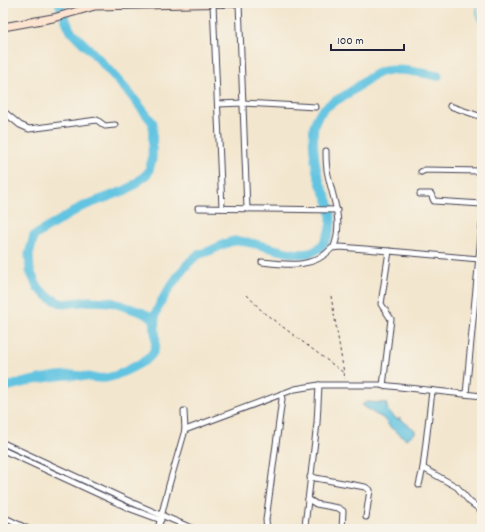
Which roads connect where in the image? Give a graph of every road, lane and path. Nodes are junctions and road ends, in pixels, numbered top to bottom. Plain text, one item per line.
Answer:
1 (239, 3) edge
2 (213, 4) junction
3 (3, 27) edge
4 (243, 103) junction
5 (218, 104) junction
6 (450, 106) dead end
7 (316, 107) dead end
8 (3, 111) edge
9 (482, 117) edge
10 (115, 125) dead end
11 (326, 151) dead end
12 (482, 171) edge
13 (421, 172) dead end
14 (420, 194) dead end
15 (482, 204) edge
16 (198, 208) dead end
17 (222, 208) junction
18 (247, 209) junction
19 (337, 210) junction
20 (482, 225) edge
21 (334, 248) junction
22 (389, 251) junction
23 (480, 258) edge
24 (262, 262) dead end
25 (247, 295) dead end
26 (331, 296) dead end
27 (344, 373) junction
28 (319, 384) junction
29 (346, 386) junction
30 (383, 386) junction
31 (432, 391) junction
32 (281, 394) junction
33 (466, 394) junction
34 (482, 396) edge
35 (184, 411) dead end
36 (185, 430) junction
37 (3, 443) edge
38 (3, 450) edge
39 (424, 468) junction
40 (310, 477) junction
41 (419, 484) dead end
42 (308, 499) junction
43 (482, 510) edge
44 (3, 516) edge
45 (161, 517) junction
46 (366, 517) dead end
47 (305, 526) dead end
48 (28, 529) edge
49 (158, 529) edge
50 (194, 529) edge
51 (267, 529) edge
52 (342, 529) edge

1 - 2 street
1 - 4 street
2 - 3 street
2 - 5 street
4 - 5 street
4 - 7 street
4 - 18 street
5 - 17 street
6 - 9 street
8 - 10 street
11 - 19 street
12 - 13 street
14 - 15 street
16 - 17 street
17 - 18 street
18 - 19 street
19 - 21 street
20 - 23 street
21 - 22 street
21 - 24 street
22 - 23 street
22 - 30 street
23 - 33 street
25 - 27 path
26 - 27 path
27 - 29 path
28 - 29 street
28 - 32 street
28 - 40 street
29 - 30 street
30 - 31 street
31 - 33 street
31 - 39 street
32 - 36 street
32 - 51 street
33 - 34 street
35 - 36 street
36 - 45 street
37 - 45 street
38 - 45 street
39 - 41 street
39 - 43 street
40 - 42 street
40 - 46 street
42 - 47 street
42 - 52 street
44 - 48 street
45 - 49 street
45 - 50 street

